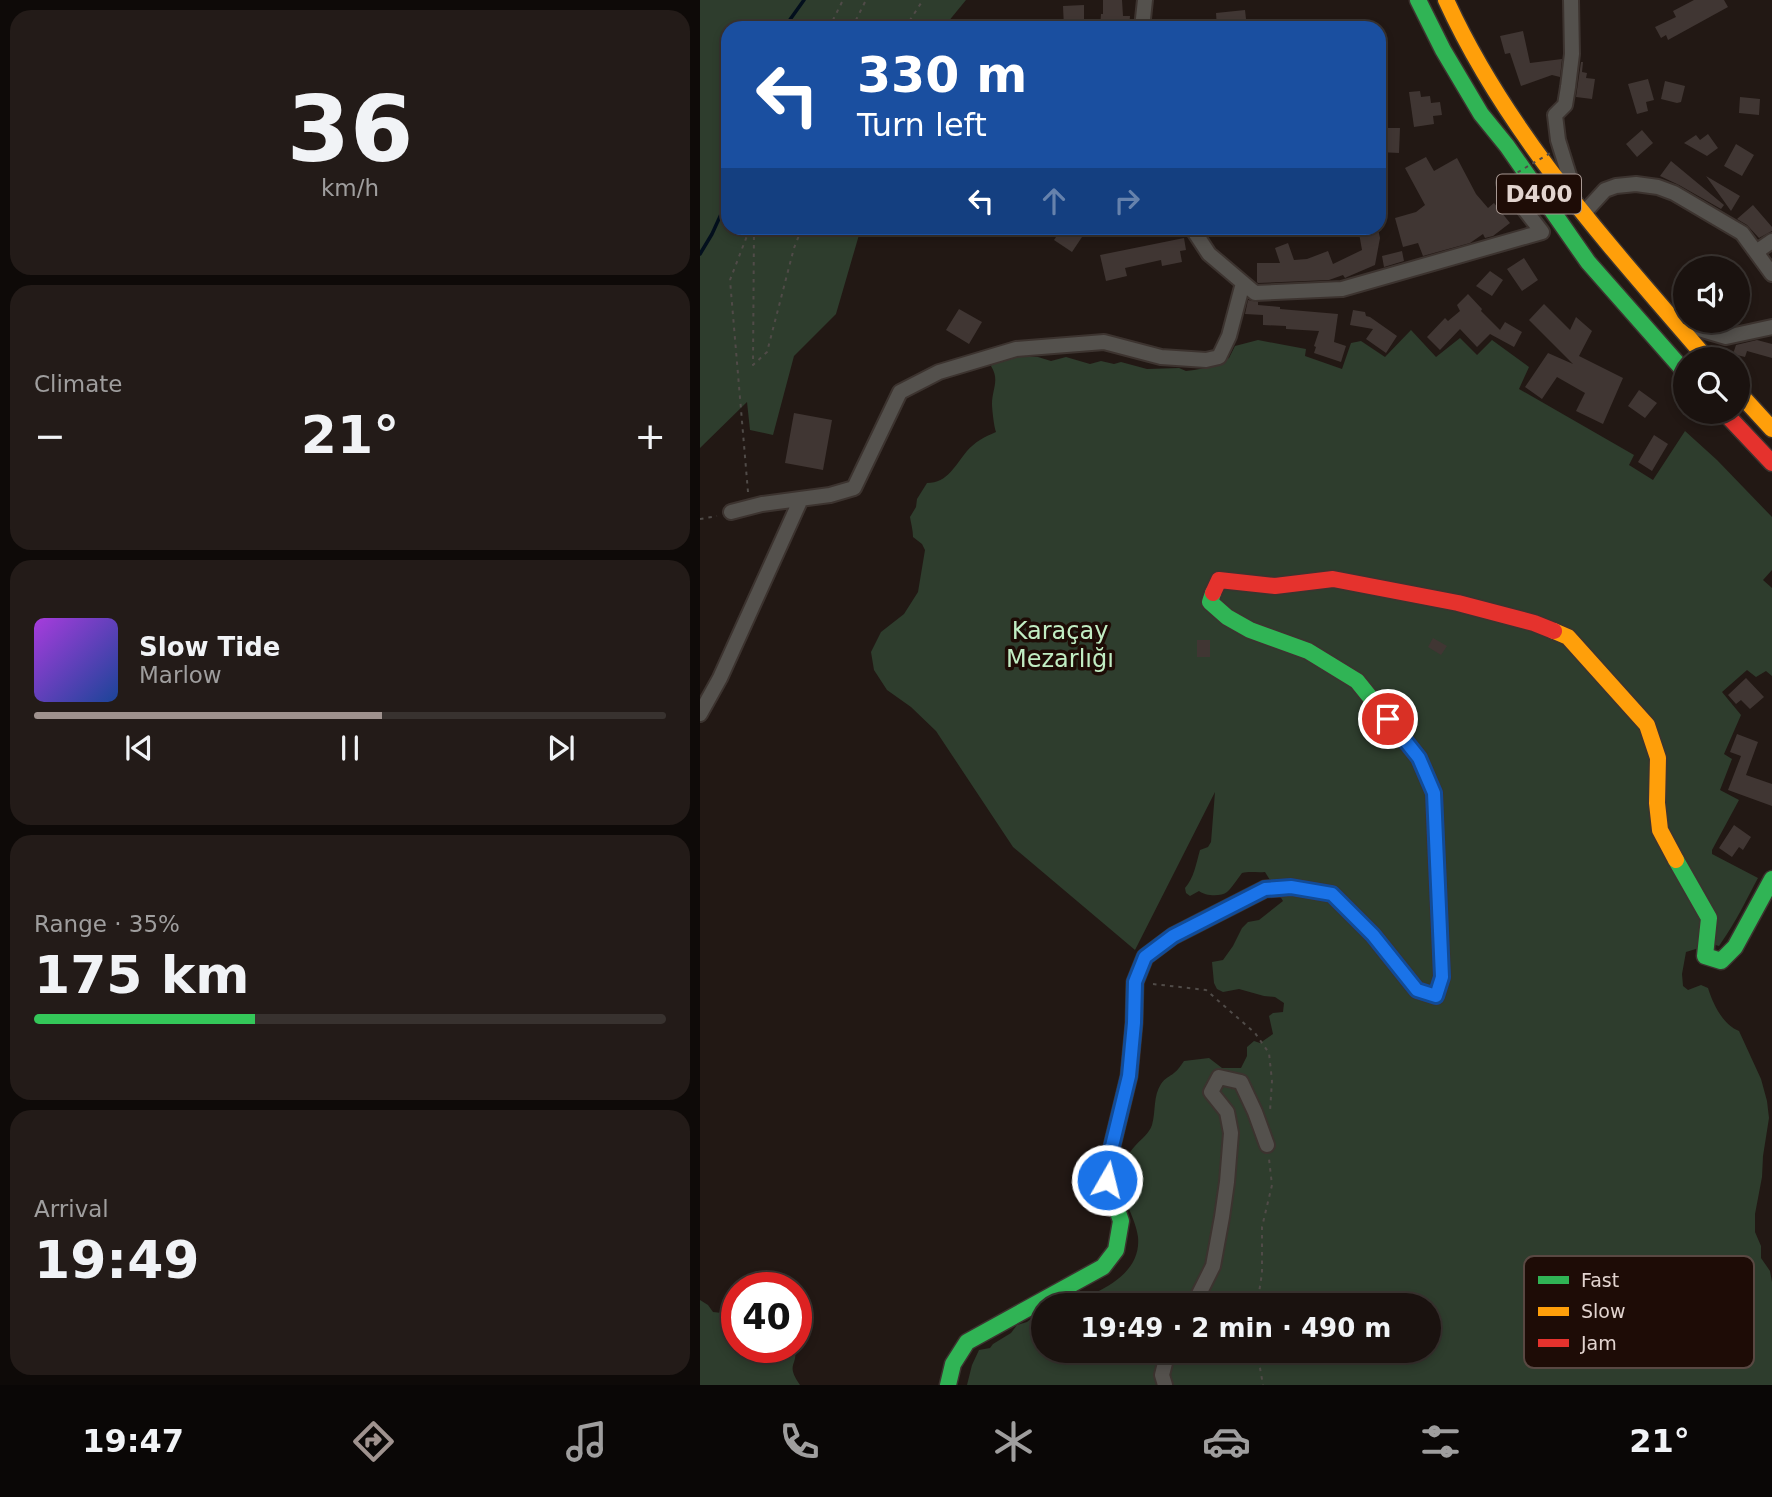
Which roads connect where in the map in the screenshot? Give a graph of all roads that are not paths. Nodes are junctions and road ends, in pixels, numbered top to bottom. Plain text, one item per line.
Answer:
1 (1145, 0) edge
2 (1418, 0) edge
3 (1446, 0) edge
4 (1571, 0) edge
5 (1143, 21) edge
6 (1503, 182) road end
7 (1583, 214) junction
8 (1197, 235) edge
9 (1772, 241) edge
10 (1756, 252) junction
11 (1772, 274) edge
12 (1243, 283) junction
13 (1673, 321) edge
14 (1772, 327) edge
15 (1750, 332) edge
16 (1684, 333) edge
17 (1712, 333) edge
18 (1744, 333) edge
19 (1696, 347) edge
20 (1673, 358) edge
21 (1750, 405) edge
22 (1735, 424) edge
23 (1772, 429) edge
24 (1772, 463) edge
25 (801, 499) junction
26 (731, 512) road end
27 (700, 714) edge
28 (1772, 879) edge
29 (1267, 1144) dead end
30 (1200, 1293) edge
31 (1165, 1363) edge
32 (948, 1385) edge
33 (1165, 1385) edge

1 - 5 street
2 - 20 main road, D400
3 - 7 main road, D400
4 - 7 street
6 - 12 street
7 - 10 street
7 - 13 main road, D400
8 - 12 street
9 - 10 street
10 - 11 street
12 - 25 street
14 - 15 street
16 - 19 main road, D400
17 - 18 street
21 - 23 main road
22 - 24 main road
25 - 26 street
25 - 27 street
28 - 32 main road
29 - 30 street
31 - 33 street

